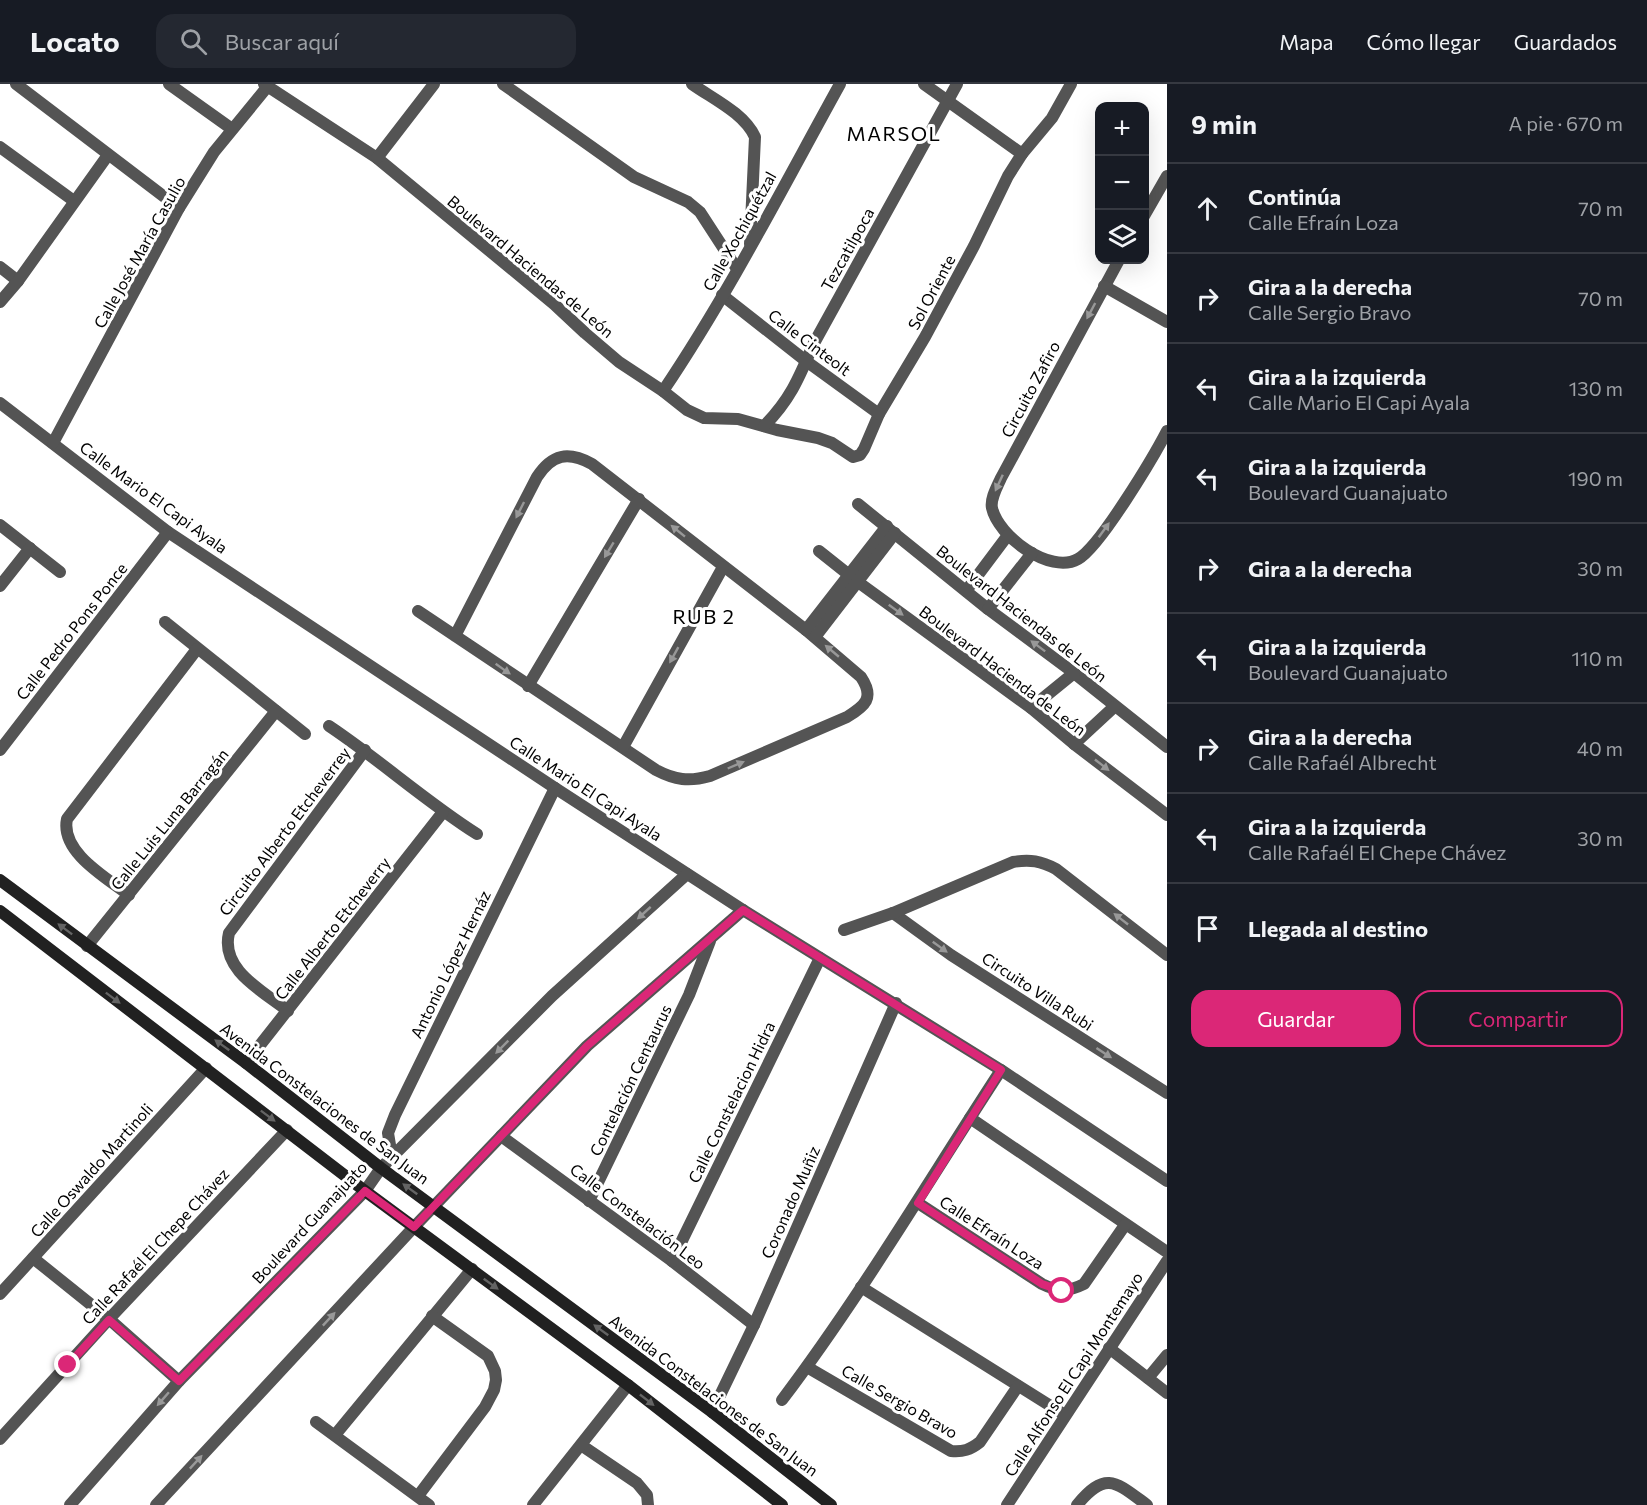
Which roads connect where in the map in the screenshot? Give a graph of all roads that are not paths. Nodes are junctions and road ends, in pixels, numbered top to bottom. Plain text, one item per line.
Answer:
1 (16, 84) edge
2 (169, 84) edge
3 (434, 84) edge
4 (503, 84) edge
5 (692, 84) edge
6 (840, 84) edge
7 (924, 84) edge
8 (957, 84) edge
9 (1071, 84) edge
10 (266, 85) edge
11 (948, 100) junction
12 (232, 129) junction
13 (0, 147) edge
14 (1022, 154) junction
15 (108, 155) junction
16 (377, 158) junction
17 (1167, 176) edge
18 (74, 201) junction
19 (179, 208) junction
20 (1147, 210) edge
21 (750, 246) junction
22 (1117, 264) edge
23 (0, 267) edge
24 (737, 269) junction
25 (18, 281) junction
26 (1104, 286) junction
27 (722, 295) junction
28 (0, 302) edge
29 (1167, 322) edge
30 (806, 361) junction
31 (663, 391) junction
32 (0, 404) edge
33 (879, 414) junction
34 (764, 426) junction
35 (1167, 431) edge
36 (793, 432) joint
37 (53, 443) junction
38 (639, 499) junction
39 (858, 504) dead end
40 (0, 525) edge
41 (891, 529) junction
42 (168, 532) junction
43 (1008, 535) junction
44 (30, 548) junction
45 (819, 551) dead end
46 (1032, 553) junction
47 (723, 567) junction
48 (60, 572) dead end
49 (853, 578) junction
50 (0, 586) edge
51 (966, 591) junction
52 (988, 609) junction
53 (418, 611) dead end
54 (165, 622) dead end
55 (811, 634) junction
56 (455, 636) junction
57 (197, 649) junction
58 (1074, 674) junction
59 (528, 686) junction
60 (1114, 707) junction
61 (1031, 708) junction
62 (276, 711) junction
63 (329, 726) dead end
64 (305, 734) dead end
65 (1074, 744) junction
66 (622, 747) junction
67 (1167, 747) edge
68 (0, 750) edge
69 (365, 750) junction
70 (555, 788) junction
71 (443, 812) junction
72 (1167, 815) edge
73 (477, 834) dead end
74 (687, 874) junction
75 (0, 880) edge
76 (129, 895) junction
77 (743, 910) junction
78 (0, 911) edge
79 (892, 913) junction
80 (844, 930) dead end
81 (711, 939) junction
82 (87, 946) junction
83 (1167, 954) edge
84 (820, 958) junction
85 (896, 1003) junction
86 (288, 1011) junction
87 (246, 1063) junction
88 (206, 1068) junction
89 (1001, 1070) junction
90 (1167, 1094) edge
91 (970, 1118) junction
92 (287, 1130) junction
93 (501, 1136) junction
94 (392, 1157) junction
95 (381, 1168) junction
96 (1167, 1180) edge
97 (365, 1191) junction
98 (590, 1201) junction
99 (918, 1203) junction
100 (435, 1207) junction
101 (1125, 1225) junction
102 (414, 1227) junction
103 (1167, 1252) edge
104 (33, 1258) junction
105 (672, 1261) junction
106 (1167, 1261) edge
107 (472, 1269) junction
108 (861, 1287) junction
109 (0, 1294) edge
110 (432, 1316) junction
111 (109, 1320) junction
112 (754, 1325) junction
113 (1110, 1348) junction
114 (1167, 1355) edge
115 (807, 1367) junction
116 (1148, 1378) junction
117 (179, 1381) junction
118 (628, 1385) junction
119 (1018, 1386) junction
120 (1167, 1393) edge
121 (783, 1400) dead end
122 (712, 1412) junction
123 (1065, 1415) junction
124 (316, 1422) dead end
125 (335, 1436) junction
126 (0, 1439) edge
127 (581, 1445) junction
128 (418, 1496) junction
129 (776, 1503) edge
130 (70, 1505) edge
131 (156, 1505) edge
132 (429, 1505) edge
133 (533, 1505) edge
134 (648, 1505) edge
135 (831, 1505) edge
136 (1007, 1505) edge
137 (1077, 1505) edge
138 (1147, 1505) edge

1 - 15 street
2 - 12 street
3 - 16 street
4 - 24 street
5 - 21 street
6 - 21 street, Calle Xochiquétzal
7 - 11 street
8 - 11 street, Tezcatilpoca
9 - 14 street, Sol Oriente
10 - 12 street, Calle José María Casulio
10 - 16 street, Boulevard Haciendas de León
11 - 14 street
11 - 30 street, Tezcatilpoca
12 - 19 street, Calle José María Casulio
13 - 18 street
14 - 33 street, Sol Oriente
15 - 18 street
15 - 19 street
16 - 31 street, Boulevard Haciendas de León
17 - 20 street
18 - 25 street
19 - 37 street, Calle José María Casulio
21 - 24 street, Calle Xochiquétzal
22 - 26 street, Circuito Zafiro
23 - 25 street
24 - 27 street, Calle Xochiquétzal
25 - 28 street
26 - 29 street
26 -> 43 street, Circuito Zafiro
27 - 30 street, Calle Cinteolt
27 - 31 street, Calle Xochiquétzal
30 - 33 street, Calle Cinteolt
30 - 34 street, Tezcatilpoca
31 - 34 street, Boulevard Haciendas de León
32 - 37 street, Calle Mario El Capi Ayala
33 - 36 street, Sol Oriente
34 - 36 street, Boulevard Haciendas de León
46 -> 35 street, Circuito Zafiro
37 - 42 street, Calle Mario El Capi Ayala
47 -> 38 street
38 -> 56 street
38 -> 59 street
39 - 41 street, Boulevard Haciendas de León
40 - 44 street
41 - 49 street
41 - 51 street, Boulevard Haciendas de León
42 - 68 street, Calle Pedro Pons Ponce
42 - 70 street, Calle Mario El Capi Ayala
43 - 46 street, Circuito Zafiro
43 - 51 street
44 - 48 street
44 - 50 street
45 - 49 street, Boulevard Hacienda de León
46 - 52 street
47 - 55 street
47 -> 66 street
49 - 55 street
49 -> 61 street, Boulevard Hacienda de León
51 - 52 street, Boulevard Haciendas de León
58 -> 52 street, Boulevard Haciendas de León
53 - 56 street
54 - 57 street
66 -> 55 street
56 -> 59 street
57 - 62 street
57 - 76 street
58 - 60 street, Boulevard Haciendas de León
58 - 61 street
59 - 66 street
60 - 65 street
60 - 67 street, Boulevard Haciendas de León
61 - 65 street, Boulevard Hacienda de León
62 - 64 street
62 - 76 street, Calle Luis Luna Barragán
63 - 69 street
65 -> 72 street, Boulevard Hacienda de León
69 - 71 street
69 - 86 street, Circuito Alberto Etcheverrey
70 - 74 street, Calle Mario El Capi Ayala
70 - 94 street, Antonio López Hernáz
71 - 73 street
71 - 86 street, Calle Alberto Etcheverry
74 - 77 street, Calle Mario El Capi Ayala
74 -> 94 street, Boulevard Guanajuato
82 -> 75 street, Avenida Constelaciones de San Juan
76 - 82 street, Calle Luis Luna Barragán
77 - 81 street
77 - 84 street, Calle Mario El Capi Ayala
78 -> 88 street
79 - 80 street
83 -> 79 street
79 -> 90 street, Circuito Villa Rubi
81 - 93 street
81 - 98 street, Contelación Centaurus
87 -> 82 street, Avenida Constelaciones de San Juan
84 - 85 street, Calle Mario El Capi Ayala
84 - 105 street, Calle Constelacion Hidra
85 - 89 street, Calle Mario El Capi Ayala
85 - 112 street, Coronado Muñiz
86 - 87 street, Calle Alberto Etcheverry
87 - 95 street, Avenida Constelaciones de San Juan
88 -> 92 street
88 - 104 street, Calle Oswaldo Martinoli
89 - 91 street
89 - 96 street, Calle Mario El Capi Ayala
91 - 99 street
91 - 101 street
92 - 97 street
92 - 111 street, Calle Rafaél El Chepe Chávez
93 - 98 street, Calle Constelación Leo
93 - 100 street
94 - 95 street, Boulevard Guanajuato
95 - 97 street, Boulevard Guanajuato
100 -> 95 street, Avenida Constelaciones de San Juan
97 - 102 street
97 - 117 street, Boulevard Guanajuato
98 - 105 street, Calle Constelación Leo
99 - 101 street, Calle Efraín Loza
99 - 108 street
100 - 102 street
122 -> 100 street, Avenida Constelaciones de San Juan
101 - 103 street
102 - 107 street
131 -> 102 street
104 - 109 street, Calle Oswaldo Martinoli
104 - 111 street
105 - 112 street, Calle Constelación Leo
106 - 113 street, Calle Alfonso El Capi Montemayo
107 - 110 street
107 -> 118 street
108 - 115 street
108 - 119 street
110 - 125 street
110 - 128 street
111 - 117 street
111 - 126 street, Calle Rafaél El Chepe Chávez
112 - 122 street, Coronado Muñiz
113 - 116 street
113 - 123 street, Calle Alfonso El Capi Montemayo
114 - 116 street
115 - 119 street, Calle Sergio Bravo
115 - 121 street
116 - 120 street
117 -> 130 street, Boulevard Guanajuato
118 - 127 street
118 -> 129 street
119 - 123 street
122 - 135 street, Avenida Constelaciones de San Juan
123 - 136 street, Calle Alfonso El Capi Montemayo
124 - 125 street
125 - 128 street
127 - 133 street
127 - 134 street
128 - 132 street
137 - 138 street

